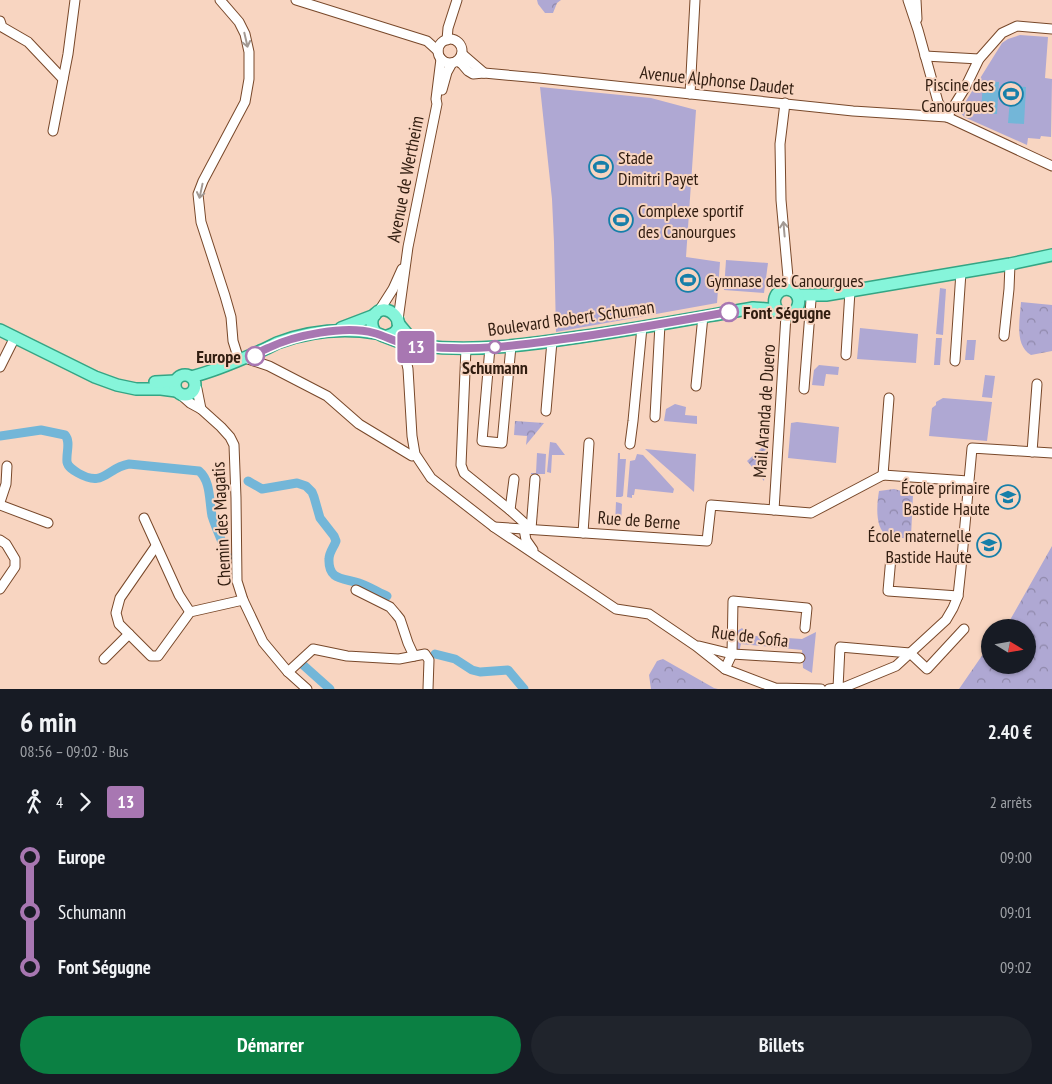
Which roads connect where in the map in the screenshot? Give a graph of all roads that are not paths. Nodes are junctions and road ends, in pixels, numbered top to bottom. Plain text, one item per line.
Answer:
1 (75, 0) edge
2 (220, 0) edge
3 (296, 0) edge
4 (695, 0) edge
5 (908, 0) edge
6 (915, 0) edge
7 (310, 2) edge
8 (456, 4) edge
9 (1, 25) edge
10 (1052, 28) edge
11 (918, 30) junction
12 (449, 40) junction
13 (427, 41) junction
14 (440, 55) junction
15 (925, 56) junction
16 (457, 59) junction
17 (979, 59) junction
18 (63, 79) junction
19 (690, 94) junction
20 (785, 103) junction
21 (437, 104) junction
22 (947, 117) junction
23 (53, 131) dead end
24 (1052, 166) edge
25 (1052, 255) edge
26 (406, 260) junction
27 (1010, 264) junction
28 (961, 272) junction
29 (850, 291) junction
30 (791, 292) junction
31 (826, 295) junction
32 (811, 300) junction
33 (798, 307) junction
34 (779, 309) junction
35 (377, 313) junction
36 (703, 316) junction
37 (398, 322) junction
38 (660, 324) junction
39 (642, 327) junction
40 (0, 330) edge
41 (337, 330) junction
42 (381, 335) junction
43 (1004, 336) dead end
44 (16, 337) junction
45 (552, 341) junction
46 (402, 342) junction
47 (419, 346) junction
48 (511, 346) junction
49 (490, 347) junction
50 (466, 348) junction
51 (846, 355) dead end
52 (248, 357) junction
53 (955, 361) dead end
54 (0, 367) edge
55 (408, 369) junction
56 (194, 383) junction
57 (1037, 384) dead end
58 (696, 386) dead end
59 (177, 389) junction
60 (804, 389) dead end
61 (889, 398) dead end
62 (201, 409) junction
63 (546, 411) dead end
64 (655, 417) dead end
65 (589, 443) dead end
66 (630, 444) dead end
67 (1032, 452) junction
68 (1052, 453) edge
69 (412, 456) dead end
70 (7, 466) dead end
71 (883, 475) junction
72 (535, 479) dead end
73 (514, 480) dead end
74 (968, 481) junction
75 (0, 503) edge
76 (510, 510) junction
77 (774, 510) junction
78 (144, 518) dead end
79 (48, 523) dead end
80 (494, 527) junction
81 (527, 529) junction
82 (583, 532) junction
83 (0, 540) edge
84 (156, 546) junction
85 (536, 554) junction
86 (892, 557) dead end
87 (0, 589) edge
88 (356, 590) dead end
89 (958, 596) junction
90 (243, 600) junction
91 (190, 612) junction
92 (805, 628) dead end
93 (964, 629) dead end
94 (129, 634) junction
95 (696, 646) junction
96 (910, 653) junction
97 (732, 654) junction
98 (414, 656) junction
99 (800, 658) dead end
100 (104, 659) dead end
101 (725, 669) junction
102 (288, 672) junction
103 (844, 688) edge
104 (307, 689) edge
105 (428, 689) edge
106 (822, 689) edge
107 (829, 689) edge

1 - 18 street
2 -> 52 street
3 - 7 street
4 - 19 street
5 - 6 street
5 - 11 street
6 - 11 street
7 - 13 street
8 - 12 street
9 - 18 street
10 - 17 street
11 - 15 street
12 - 13 street
12 - 14 street
12 - 16 street
13 - 14 street
14 - 16 street
14 - 21 street, Avenue de Wertheim
15 - 17 street
15 - 22 street
16 - 19 street, Avenue Alphonse Daudet
16 - 21 street, Avenue de Wertheim
17 - 22 street
18 - 23 street
19 - 20 street, Avenue Alphonse Daudet
20 - 22 street, Avenue Alphonse Daudet
30 -> 20 street
21 - 26 street, Avenue de Wertheim
22 - 24 street
25 - 27 main road
26 - 35 street, Avenue de Wertheim
26 - 37 street, Avenue de Wertheim
27 - 28 main road
27 - 43 street
28 - 29 main road
28 - 53 street
29 - 31 main road
29 - 51 street
30 - 31 main road
30 - 33 main road
30 - 34 main road
31 - 32 main road
32 - 33 main road
32 - 60 street
33 - 34 main road
34 - 36 main road, Boulevard Robert Schuman
34 - 77 street, Mail Aranda de Duero
35 - 37 main road
35 - 41 main road
35 - 42 main road
36 - 38 main road, Boulevard Robert Schuman
36 - 58 street
37 - 42 main road
37 - 47 main road
38 - 39 main road, Boulevard Robert Schuman
38 - 64 street
39 - 45 main road, Boulevard Robert Schuman
39 - 66 street
40 - 44 main road
41 - 42 main road, Boulevard Robert Schuman
41 - 52 main road
42 - 46 main road, Boulevard Robert Schuman
44 - 54 street
44 - 59 main road
45 - 48 main road, Boulevard Robert Schuman
45 - 63 street
46 - 47 main road, Boulevard Robert Schuman
46 - 55 street
47 - 50 main road, Boulevard Robert Schuman
47 - 55 street
48 - 49 main road, Boulevard Robert Schuman
48 - 49 street
49 - 50 main road, Boulevard Robert Schuman
50 - 76 street
52 - 56 main road
52 - 69 street
55 - 80 street
56 - 59 main road
56 - 59 main road
56 - 62 street
57 - 67 street
59 - 62 street, Chemin des Magatis
61 - 71 street
62 - 90 street, Chemin des Magatis
65 - 82 street
67 - 68 street
67 - 74 street
70 - 75 street
71 - 74 street
71 - 77 street
72 - 81 street
73 - 76 street
74 - 89 street
75 - 79 street
76 - 81 street
77 - 82 street, Rue de Berne
78 - 84 street
80 - 81 street, Rue de Berne
80 - 85 street
81 - 82 street, Rue de Berne
81 - 85 street
83 - 87 street
84 - 91 street
84 - 94 street
85 - 95 street
86 - 89 street
88 - 98 street
89 - 96 street
90 - 91 street
90 - 102 street, Chemin des Magatis
91 - 94 street
92 - 97 street
93 - 96 street
94 - 100 street
95 - 97 street, Rue de Sofia
95 - 101 street
96 - 103 street
96 - 103 street
97 - 99 street, Rue de Sofia
97 - 101 street
98 - 102 street
98 - 105 street
101 - 106 street
102 - 104 street, Chemin des Magatis
103 - 107 street

